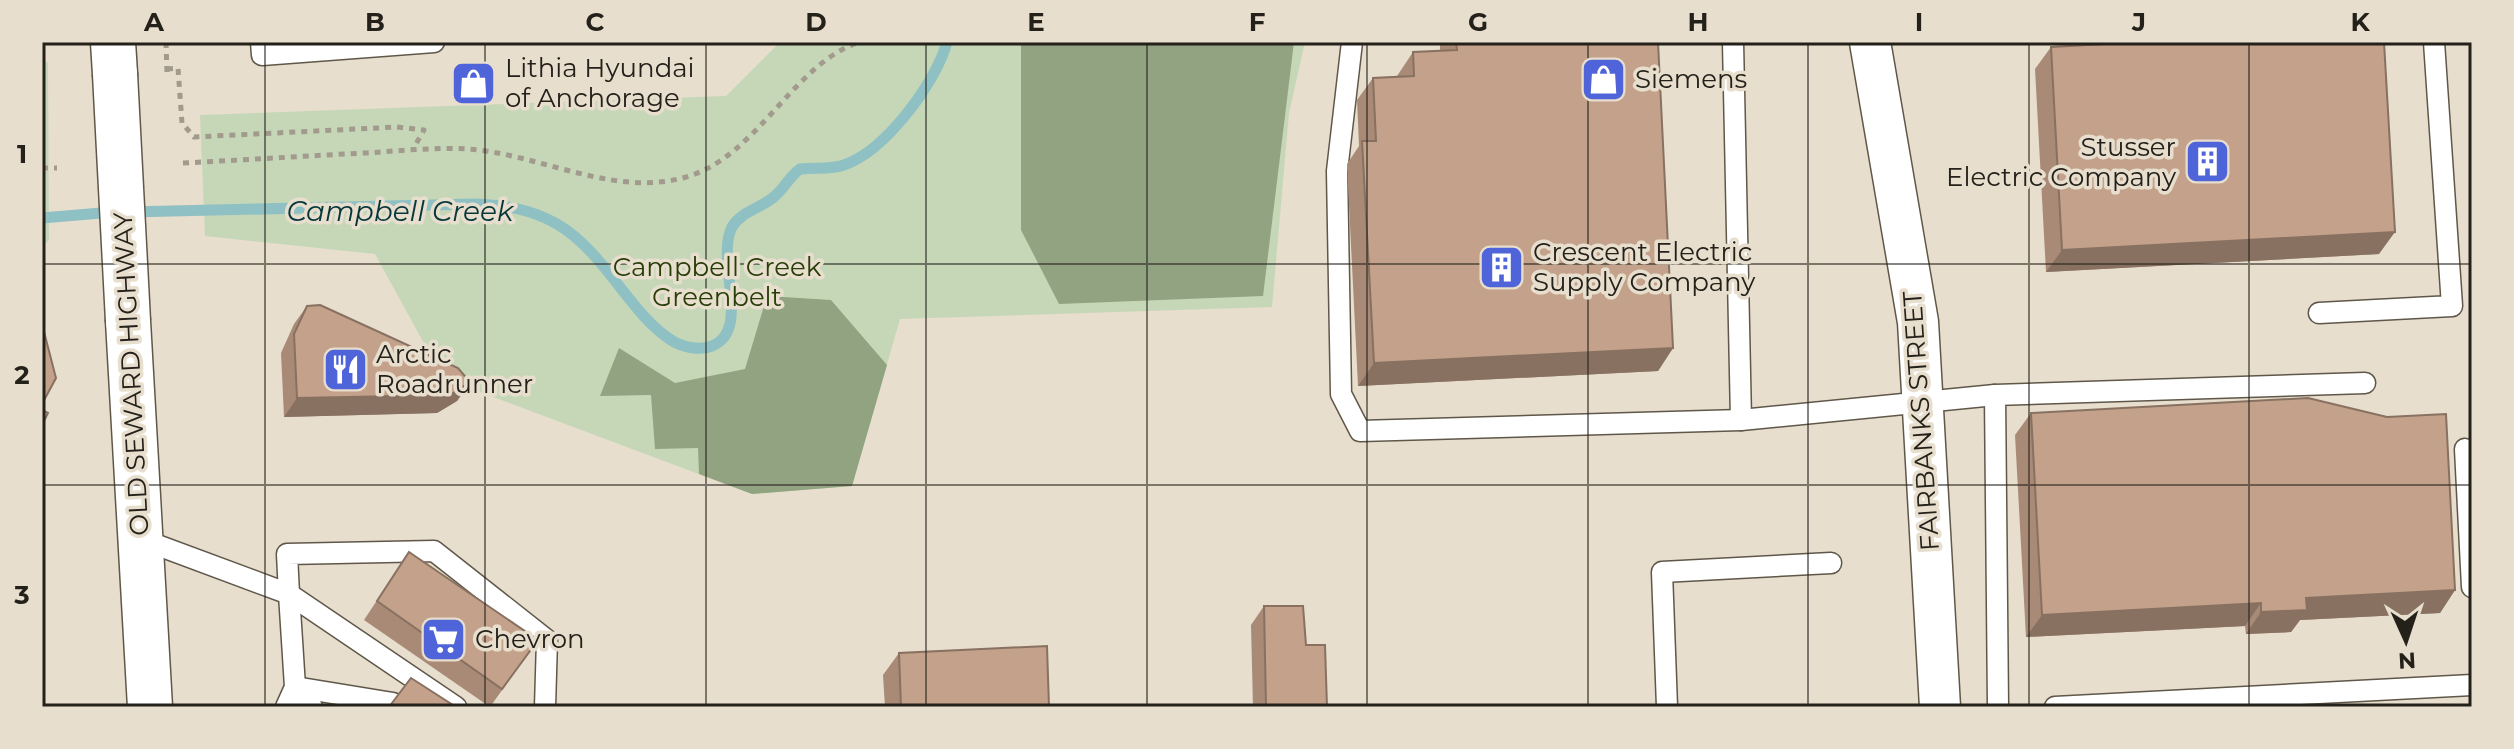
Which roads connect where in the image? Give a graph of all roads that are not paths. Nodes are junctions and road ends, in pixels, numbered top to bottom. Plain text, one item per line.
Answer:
1 (261, 42) edge
2 (434, 42) edge
3 (1352, 42) edge
4 (1733, 42) edge
5 (1870, 42) edge
6 (2434, 42) edge
7 (348, 45) edge
8 (114, 58) edge
9 (2319, 313) dead end
10 (2365, 383) dead end
11 (1995, 395) junction
12 (1923, 405) junction
13 (1741, 420) junction
14 (2465, 449) dead end
15 (141, 539) junction
16 (1831, 563) dead end
17 (2472, 587) edge
18 (289, 594) junction
19 (2472, 685) edge
20 (295, 687) junction
21 (393, 703) edge
22 (150, 707) edge
23 (286, 707) edge
24 (312, 707) edge
25 (332, 707) edge
26 (456, 707) edge
27 (545, 707) edge
28 (1667, 707) edge
29 (1940, 707) edge
30 (1998, 707) edge
31 (2055, 707) edge

1 - 7 lane
2 - 7 lane
3 - 13 lane
4 - 13 lane
5 - 12 street, FAIRBANKS STREET
6 - 9 lane
8 - 15 main road, OLD SEWARD HIGHWAY, bridge
10 - 11 lane
11 - 12 lane
11 - 30 lane
12 - 13 lane
12 - 29 street, FAIRBANKS STREET
14 - 17 lane
15 - 18 lane
15 - 22 main road, OLD SEWARD HIGHWAY
16 - 28 lane
18 - 20 lane
18 - 26 lane
18 - 27 lane
19 - 31 lane
20 - 21 lane
20 - 23 lane
20 - 24 lane
20 - 25 lane

